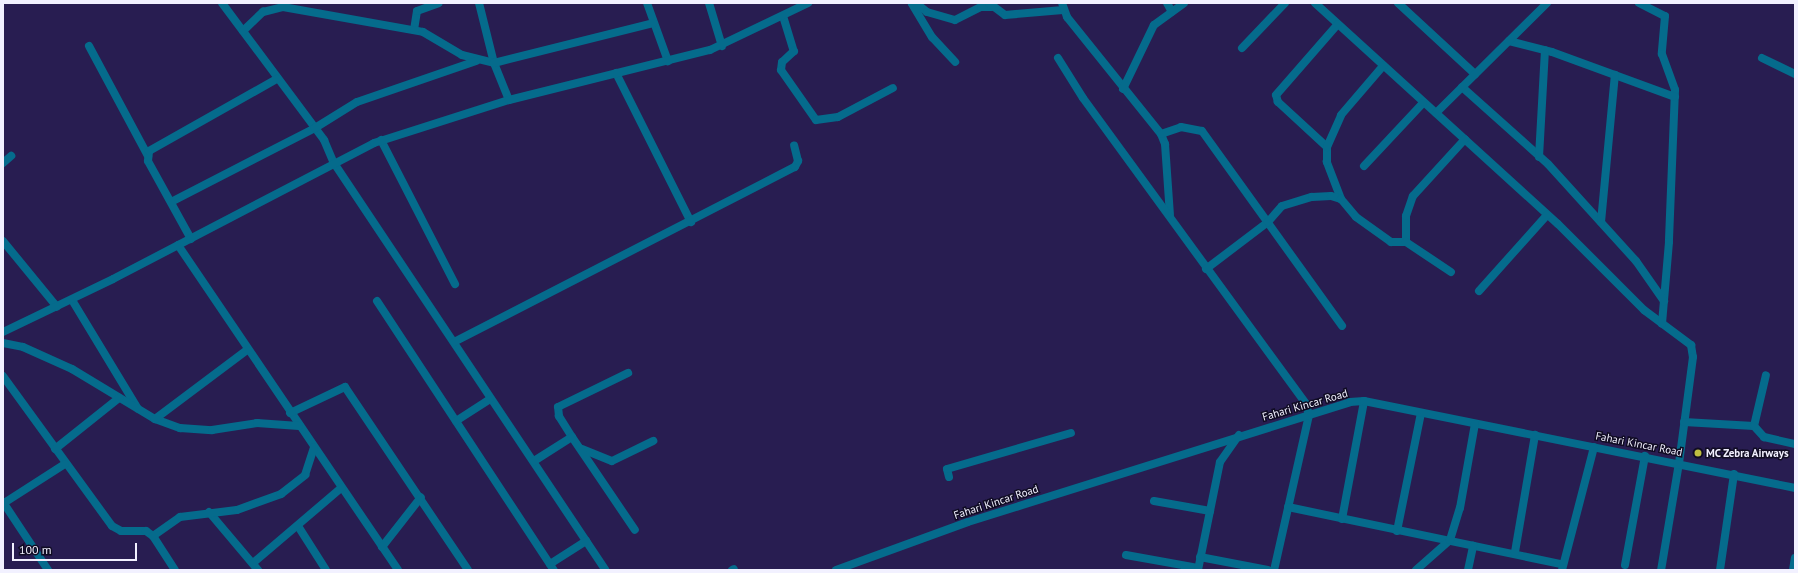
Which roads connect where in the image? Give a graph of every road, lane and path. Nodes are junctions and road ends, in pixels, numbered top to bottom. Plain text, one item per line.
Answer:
1 (222, 3) edge
2 (480, 3) edge
3 (647, 3) edge
4 (709, 3) edge
5 (808, 3) edge
6 (911, 3) edge
7 (916, 3) edge
8 (1167, 3) edge
9 (1184, 3) edge
10 (1285, 3) edge
11 (1315, 3) edge
12 (1398, 3) edge
13 (1547, 3) edge
14 (1639, 3) edge
15 (434, 4) edge
16 (283, 5) edge
17 (991, 5) edge
18 (1063, 6) edge
19 (1172, 12) junction
20 (783, 16) junction
21 (653, 23) junction
22 (1338, 24) junction
23 (414, 30) junction
24 (243, 31) junction
25 (1509, 41) junction
26 (89, 46) dead end
27 (722, 46) junction
28 (1242, 48) dead end
29 (1545, 50) junction
30 (1058, 58) dead end
31 (1762, 58) dead end
32 (476, 61) junction
33 (668, 61) junction
34 (955, 62) dead end
35 (494, 63) junction
36 (1383, 66) junction
37 (616, 73) junction
38 (1475, 74) junction
39 (1795, 74) edge
40 (1615, 75) junction
41 (277, 79) junction
42 (893, 88) dead end
43 (1462, 88) junction
44 (1123, 89) junction
45 (1675, 97) junction
46 (509, 100) junction
47 (1423, 103) junction
48 (1436, 113) junction
49 (315, 128) junction
50 (1161, 134) junction
51 (1465, 139) junction
52 (381, 140) junction
53 (794, 145) dead end
54 (1327, 147) junction
55 (11, 156) dead end
56 (148, 156) junction
57 (1539, 157) junction
58 (3, 163) edge
59 (334, 163) junction
60 (1364, 166) dead end
61 (1341, 199) junction
62 (171, 202) junction
63 (1547, 215) junction
64 (1170, 216) junction
65 (691, 222) junction
66 (1268, 222) junction
67 (1601, 222) junction
68 (191, 239) junction
69 (3, 241) edge
70 (1406, 242) junction
71 (178, 246) junction
72 (1206, 269) junction
73 (1451, 272) dead end
74 (456, 284) dead end
75 (1479, 291) dead end
76 (72, 300) junction
77 (377, 301) dead end
78 (1664, 301) junction
79 (57, 307) junction
80 (1662, 324) junction
81 (1342, 326) dead end
82 (3, 332) edge
83 (454, 342) junction
84 (3, 343) edge
85 (248, 350) junction
86 (628, 373) dead end
87 (1766, 375) dead end
88 (3, 376) edge
89 (119, 398) junction
90 (490, 399) junction
91 (1364, 402) junction
92 (138, 410) junction
93 (290, 413) junction
94 (1421, 413) junction
95 (1308, 415) junction
96 (155, 419) junction
97 (456, 421) junction
98 (1684, 422) junction
99 (1475, 424) junction
100 (299, 426) junction
101 (1754, 426) junction
102 (1071, 433) dead end
103 (1240, 435) junction
104 (1535, 435) junction
105 (572, 437) junction
106 (653, 441) dead end
107 (1795, 444) edge
108 (1594, 446) junction
109 (314, 447) junction
110 (55, 449) junction
111 (581, 449) junction
112 (1645, 456) junction
113 (534, 461) junction
114 (1680, 463) junction
115 (65, 464) junction
116 (1734, 474) junction
117 (949, 477) dead end
118 (341, 488) junction
119 (1795, 488) edge
120 (421, 497) junction
121 (1154, 501) dead end
122 (4, 503) edge
123 (1288, 507) junction
124 (1210, 511) junction
125 (210, 512) junction
126 (1342, 519) junction
127 (298, 526) junction
128 (635, 530) dead end
129 (1397, 531) junction
130 (153, 536) junction
131 (1450, 540) junction
132 (586, 541) junction
133 (1473, 546) junction
134 (382, 547) junction
135 (1515, 552) junction
136 (1126, 555) dead end
137 (1200, 557) junction
138 (1795, 558) edge
139 (1625, 565) dead end
140 (256, 566) edge
141 (552, 567) edge
142 (1562, 567) edge
143 (1198, 569) edge
144 (48, 570) edge
145 (175, 570) edge
146 (326, 570) edge
147 (398, 570) edge
148 (468, 570) edge
149 (605, 570) edge
150 (836, 570) edge
151 (1268, 570) edge
152 (1274, 570) edge
153 (1416, 570) edge
154 (1468, 570) edge
155 (1661, 570) edge
156 (1720, 570) edge
157 (1793, 570) edge

1 - 24 street
2 - 35 street
3 - 21 street
4 - 27 street
5 - 20 street
6 - 34 street
7 - 17 street
8 - 19 street
9 - 19 street
10 - 28 street
11 - 22 street
12 - 38 street
13 - 25 street
14 - 45 street
15 - 23 street
16 - 23 street
16 - 24 street
17 - 18 street
18 - 44 street
19 - 44 street
20 - 27 street
20 - 42 street
21 - 33 street
21 - 35 street
22 - 36 street
22 - 54 street
23 - 32 street
24 - 41 street
25 - 29 street
25 - 38 street
26 - 56 street
27 - 33 street
29 - 40 street
29 - 57 street
30 - 64 street
31 - 39 street
32 - 35 street
32 - 49 street
33 - 37 street
35 - 46 street
36 - 47 street
36 - 54 street
37 - 46 street
37 - 65 street
38 - 43 street
40 - 45 street
40 - 67 street
41 - 49 street
41 - 56 street
43 - 48 street
43 - 57 street
44 - 50 street
45 - 78 street
46 - 52 street
47 - 48 street
47 - 60 street
48 - 51 street
49 - 59 street
49 - 62 street
50 - 64 street
50 - 66 street
51 - 63 street
51 - 70 street
52 - 59 street
52 - 74 street
53 - 65 street
54 - 61 street
55 - 58 street
56 - 62 street
57 - 67 street
59 - 68 street
59 - 83 street
61 - 66 street
61 - 70 street
62 - 68 street
63 - 75 street
63 - 80 street
64 - 72 street
65 - 83 street
66 - 72 street
66 - 81 street
67 - 78 street
68 - 71 street
69 - 79 street
70 - 73 street
71 - 76 street
71 - 85 street
72 - 95 street
76 - 79 street
76 - 92 street
77 - 97 street
78 - 80 street
79 - 82 street
80 - 98 street
83 - 90 street
84 - 89 street
85 - 93 street
85 - 96 street
86 - 105 street
87 - 101 street
88 - 110 street
89 - 92 street
89 - 110 street
90 - 97 street
90 - 113 street
91 - 94 street, Fahari Kincar Road
91 - 95 street, Fahari Kincar Road
91 - 126 street
92 - 96 street
93 - 100 street
93 - 120 street
94 - 99 street, Fahari Kincar Road
94 - 129 street
95 - 103 street, Fahari Kincar Road
95 - 123 street
96 - 100 street
97 - 141 street
98 - 101 street
98 - 114 street
99 - 104 street, Fahari Kincar Road
99 - 131 street
100 - 109 street
101 - 107 street
102 - 117 street
103 - 124 street
103 - 150 street, Fahari Kincar Road
104 - 108 street, Fahari Kincar Road
104 - 135 street
105 - 111 street
105 - 113 street
106 - 111 street
108 - 112 street, Fahari Kincar Road
108 - 142 street
109 - 118 street
109 - 125 street
110 - 115 street
111 - 128 street
112 - 114 street, Fahari Kincar Road
112 - 139 street
113 - 132 street
114 - 116 street, Fahari Kincar Road
114 - 155 street
115 - 122 street
115 - 130 street
116 - 119 street, Fahari Kincar Road
116 - 156 street
118 - 127 street
118 - 134 street
120 - 134 street
120 - 148 street
121 - 124 street
122 - 144 street
123 - 126 street
123 - 152 street
124 - 137 street
125 - 130 street
125 - 140 street
126 - 129 street
127 - 140 street
127 - 146 street
129 - 131 street
130 - 145 street
131 - 133 street
131 - 153 street
132 - 141 street
132 - 149 street
133 - 135 street
133 - 154 street
134 - 147 street
135 - 142 street
136 - 143 street
137 - 143 street
137 - 151 street
138 - 157 street

